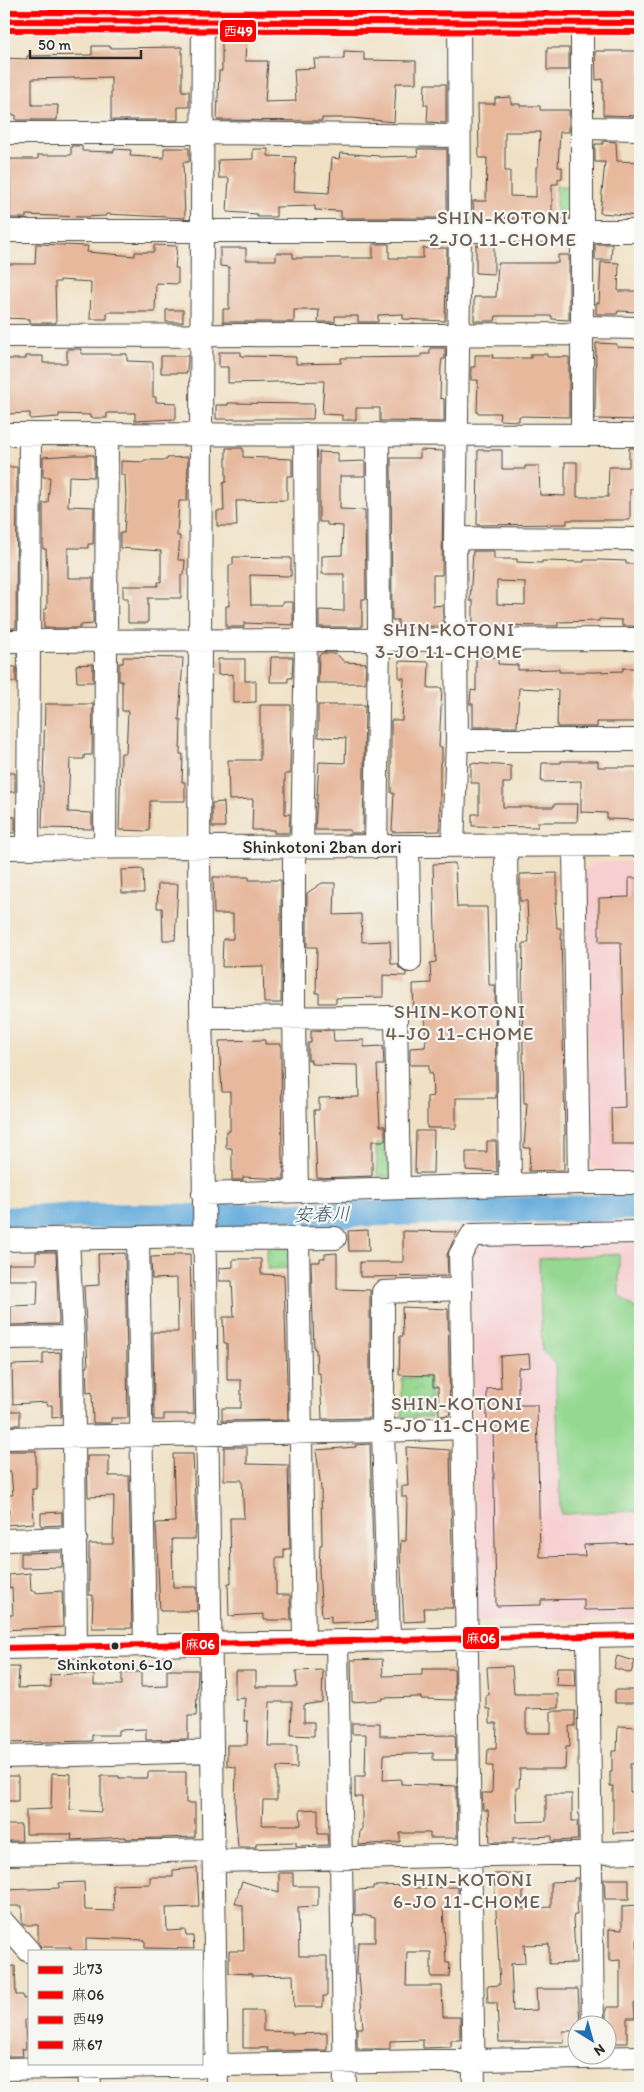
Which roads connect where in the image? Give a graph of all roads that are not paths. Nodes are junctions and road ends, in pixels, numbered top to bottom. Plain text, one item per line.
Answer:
1 (203, 13) edge
2 (459, 13) edge
3 (610, 13) edge
4 (4, 21) edge
5 (582, 23) junction
6 (640, 23) edge
7 (582, 128) junction
8 (640, 129) edge
9 (4, 133) edge
10 (202, 133) junction
11 (458, 136) junction
12 (201, 231) junction
13 (581, 231) junction
14 (640, 231) edge
15 (4, 232) edge
16 (460, 232) junction
17 (640, 328) edge
18 (581, 330) junction
19 (459, 334) junction
20 (4, 336) edge
21 (201, 336) junction
22 (4, 434) edge
23 (30, 434) junction
24 (107, 434) junction
25 (200, 434) junction
26 (305, 434) junction
27 (378, 434) junction
28 (456, 434) junction
29 (582, 435) junction
30 (640, 435) edge
31 (455, 538) junction
32 (640, 539) edge
33 (457, 639) junction
34 (640, 639) edge
35 (306, 640) junction
36 (379, 640) junction
37 (4, 641) edge
38 (29, 641) junction
39 (107, 641) junction
40 (199, 641) junction
41 (457, 740) junction
42 (640, 740) edge
43 (640, 845) edge
44 (376, 846) junction
45 (408, 846) junction
46 (453, 846) junction
47 (506, 846) junction
48 (574, 846) junction
49 (105, 847) junction
50 (198, 847) junction
51 (298, 847) junction
52 (4, 848) edge
53 (28, 848) junction
54 (410, 961) dead end
55 (201, 1018) junction
56 (294, 1018) junction
57 (579, 1183) junction
58 (640, 1183) edge
59 (510, 1185) junction
60 (399, 1187) junction
61 (297, 1191) junction
62 (203, 1217) junction
63 (640, 1232) edge
64 (138, 1236) junction
65 (298, 1238) junction
66 (335, 1238) dead end
67 (68, 1239) junction
68 (4, 1240) edge
69 (461, 1289) junction
70 (73, 1336) junction
71 (4, 1338) edge
72 (464, 1428) junction
73 (383, 1431) junction
74 (301, 1432) junction
75 (207, 1434) junction
76 (75, 1436) junction
77 (141, 1436) junction
78 (4, 1438) edge
79 (76, 1538) junction
80 (4, 1540) edge
81 (640, 1634) edge
82 (588, 1636) junction
83 (468, 1638) junction
84 (389, 1640) junction
85 (337, 1641) junction
86 (304, 1642) junction
87 (211, 1644) junction
88 (145, 1645) junction
89 (76, 1646) junction
90 (4, 1648) edge
91 (212, 1750) junction
92 (4, 1757) edge
93 (640, 1852) edge
94 (591, 1853) junction
95 (4, 1854) edge
96 (214, 1855) junction
97 (470, 1855) junction
98 (341, 1858) junction
99 (4, 1923) edge
100 (28, 1950) edge
101 (208, 1957) edge
102 (593, 2014) edge
103 (616, 2056) edge
104 (566, 2057) edge
105 (640, 2057) edge
106 (474, 2060) junction
107 (344, 2062) junction
108 (127, 2065) edge
109 (217, 2065) junction
110 (4, 2069) edge
111 (90, 2078) edge
112 (217, 2088) edge
113 (345, 2088) edge
114 (474, 2088) edge

1 - 2 street
1 - 4 street
1 - 10 street
2 - 5 street
2 - 11 street
3 - 5 street
3 - 6 street
5 - 7 street
7 - 8 street
7 - 13 street
9 - 10 street
10 - 11 street
10 - 12 street
11 - 16 street
12 - 15 street
12 - 16 street
12 - 21 street
13 - 14 street
13 - 16 street
13 - 18 street
16 - 19 street
17 - 18 street
18 - 19 street
18 - 29 street
19 - 21 street
19 - 28 street
20 - 21 street
21 - 25 street
22 - 23 street
23 - 24 street
23 - 38 street
24 - 25 street
24 - 39 street
25 - 26 street
25 - 40 street
26 - 27 street
26 - 35 street
27 - 28 street
27 - 36 street
28 - 29 street
28 - 31 street
29 - 30 street
31 - 32 street
31 - 33 street
33 - 34 street
33 - 36 street
33 - 41 street
35 - 36 street
35 - 40 street
35 - 51 street
36 - 44 street
37 - 38 street
38 - 39 street
38 - 53 street
39 - 40 street
39 - 49 street
40 - 50 street
41 - 42 street
41 - 46 street
43 - 48 street, Shinkotoni 2ban dori
44 - 45 street, Shinkotoni 2ban dori
44 - 51 street, Shinkotoni 2ban dori
45 - 46 street, Shinkotoni 2ban dori
45 - 54 street
46 - 47 street, Shinkotoni 2ban dori
47 - 48 street, Shinkotoni 2ban dori
47 - 59 street
48 - 57 street
49 - 50 street, Shinkotoni 2ban dori
49 - 53 street, Shinkotoni 2ban dori
50 - 51 street, Shinkotoni 2ban dori
50 - 55 street
51 - 56 street
52 - 53 street, Shinkotoni 2ban dori
55 - 56 street
55 - 62 street
56 - 60 street
56 - 61 street
57 - 58 street
57 - 59 street
59 - 60 street
60 - 61 street
61 - 62 street
62 - 64 street
62 - 65 street
62 - 75 street
63 - 69 street
64 - 67 street
64 - 77 street
65 - 66 street
65 - 74 street
67 - 68 street
67 - 70 street
69 - 72 street
69 - 73 street
70 - 71 street
70 - 76 street
72 - 73 street
72 - 83 street
73 - 74 street
73 - 84 street
74 - 75 street
74 - 86 street
75 - 77 street
75 - 87 street
76 - 77 street
76 - 78 street
76 - 79 street
77 - 88 street
79 - 80 street
79 - 89 street
81 - 82 street
82 - 83 street
82 - 94 street
83 - 84 street
83 - 97 street
84 - 85 street
85 - 86 street
85 - 98 street
86 - 87 street
87 - 88 street
87 - 91 street
88 - 89 street
89 - 90 street
91 - 92 street
91 - 96 street
93 - 94 street
94 - 97 street
94 - 102 street
95 - 96 street
96 - 98 street
96 - 101 street
97 - 98 street
97 - 106 street
98 - 107 street
99 - 100 street
101 - 109 street
103 - 105 street
104 - 106 street
106 - 107 street
106 - 114 street
107 - 109 street
107 - 113 street
108 - 109 street
108 - 111 street
109 - 112 street
110 - 111 street

